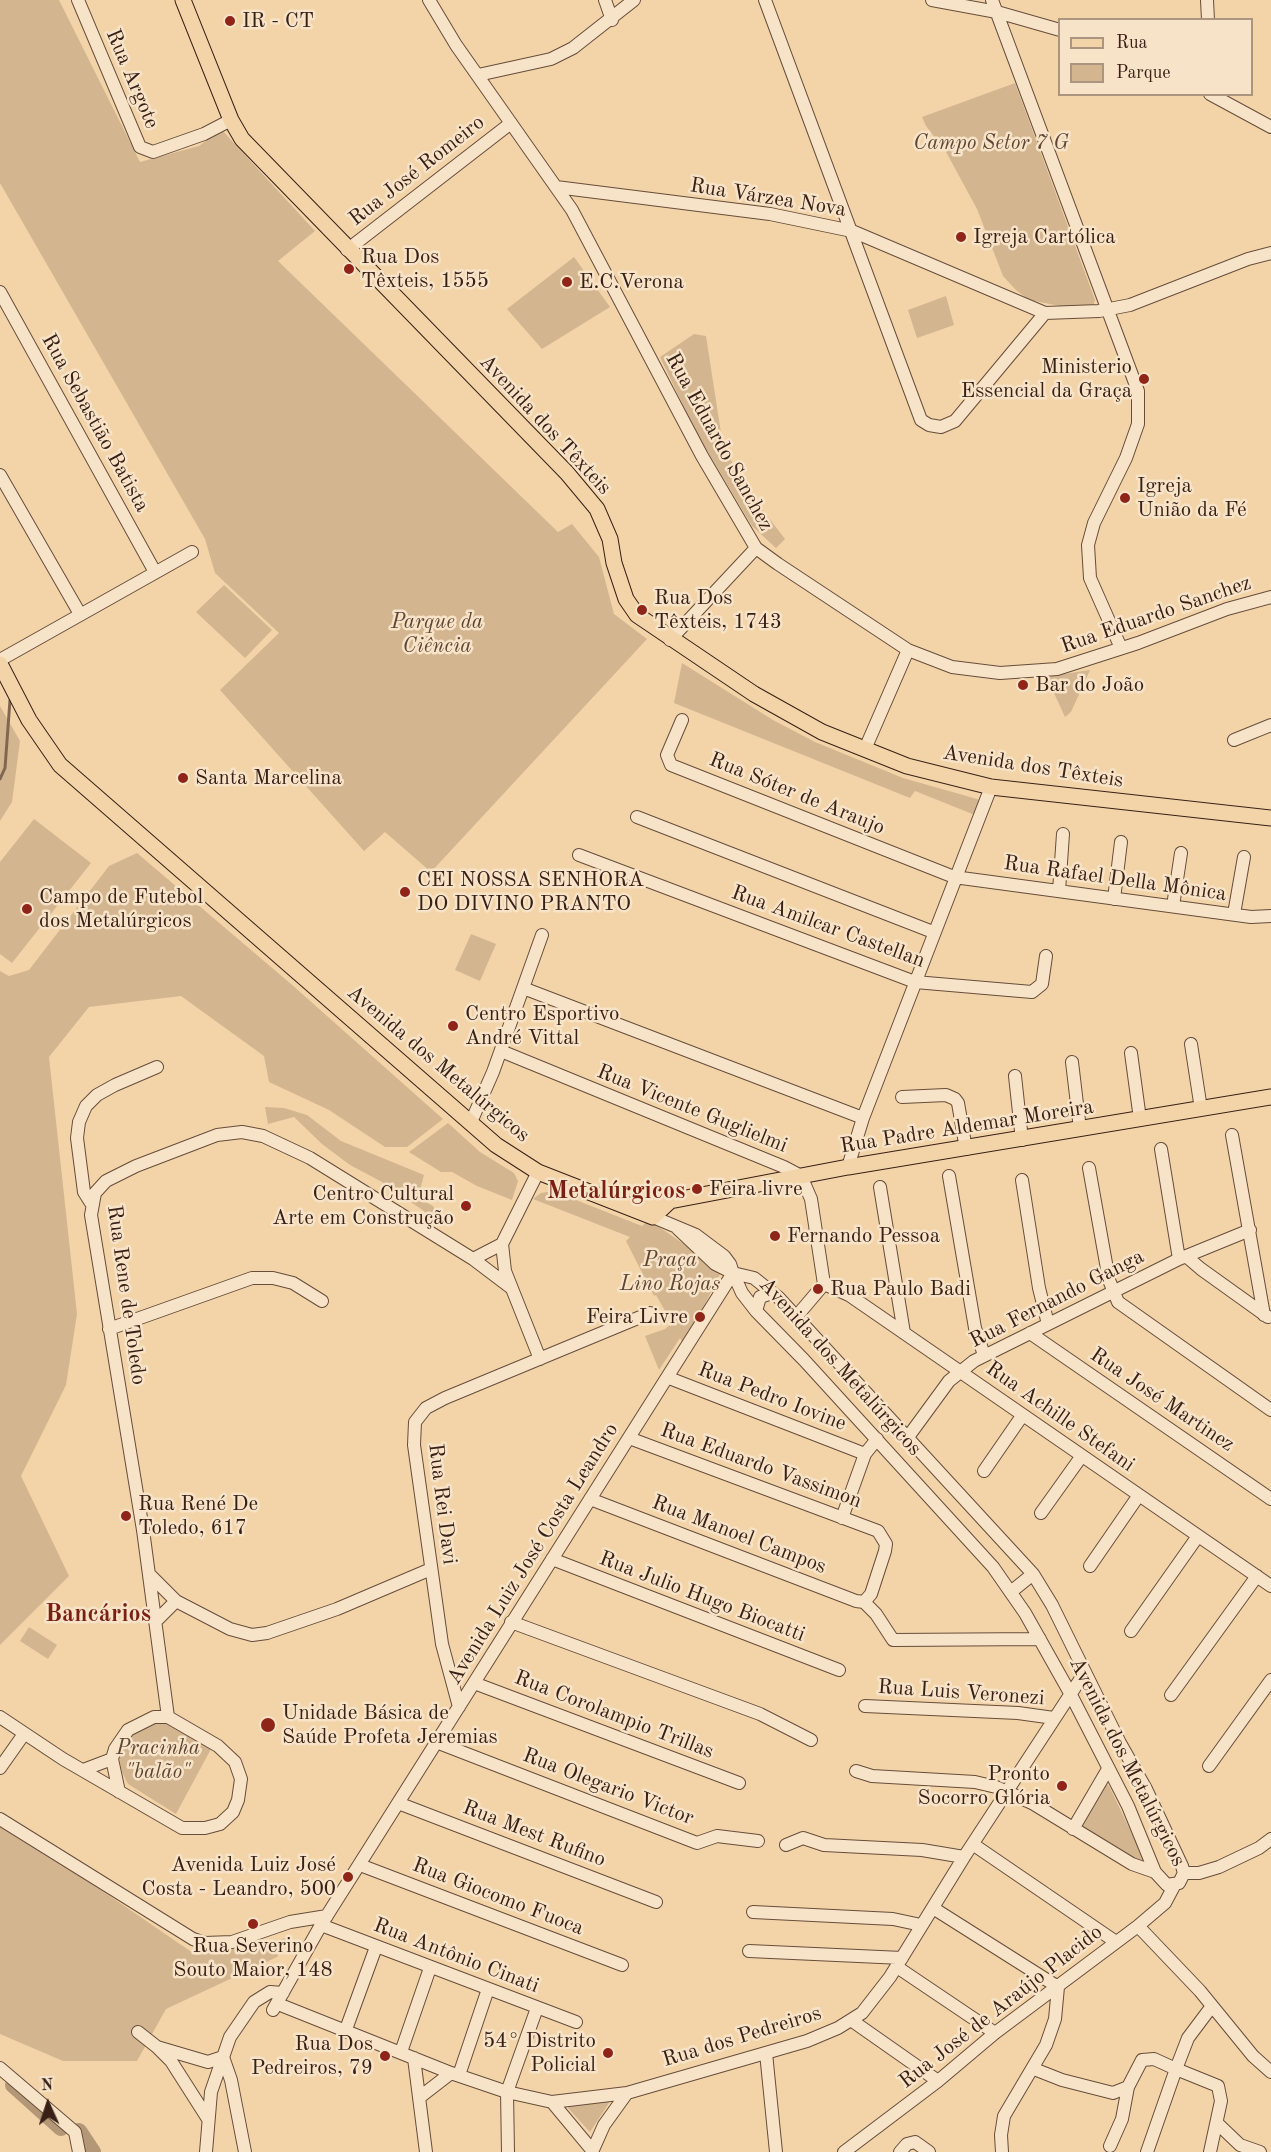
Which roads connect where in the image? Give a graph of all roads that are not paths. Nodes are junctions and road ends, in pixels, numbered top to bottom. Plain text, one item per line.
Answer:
1 (78, 0) edge
2 (183, 0) edge
3 (429, 0) edge
4 (605, 0) edge
5 (634, 0) edge
6 (765, 0) edge
7 (932, 0) edge
8 (1207, 0) edge
9 (995, 6) edge
10 (1208, 18) edge
11 (612, 20) junction
12 (1058, 30) edge
13 (478, 75) junction
14 (1214, 96) edge
15 (231, 120) junction
16 (511, 123) junction
17 (1271, 127) edge
18 (556, 187) junction
19 (852, 231) junction
20 (347, 250) junction
21 (1271, 253) edge
22 (0, 292) edge
23 (1108, 310) junction
24 (1045, 313) junction
25 (0, 475) edge
26 (756, 548) junction
27 (192, 552) dead end
28 (155, 572) junction
29 (1271, 597) edge
30 (80, 614) junction
31 (670, 640) junction
32 (1121, 648) junction
33 (908, 650) junction
34 (0, 662) edge
35 (682, 720) dead end
36 (1271, 725) edge
37 (1234, 740) dead end
38 (864, 749) junction
39 (991, 787) junction
40 (637, 817) dead end
41 (1271, 818) edge
42 (1063, 834) dead end
43 (1121, 842) dead end
44 (1181, 853) dead end
45 (579, 855) dead end
46 (1244, 858) dead end
47 (954, 877) junction
48 (1059, 891) junction
49 (1114, 898) junction
50 (1173, 906) junction
51 (1234, 914) junction
52 (1271, 916) edge
53 (933, 932) junction
54 (542, 935) dead end
55 (1046, 957) dead end
56 (915, 982) junction
57 (523, 987) junction
58 (1191, 1044) dead end
59 (501, 1051) junction
60 (1131, 1053) dead end
61 (1072, 1062) dead end
62 (157, 1066) dead end
63 (1015, 1076) dead end
64 (902, 1097) dead end
65 (1271, 1097) edge
66 (1202, 1109) junction
67 (862, 1118) junction
68 (1140, 1119) junction
69 (471, 1122) junction
70 (1080, 1129) junction
71 (1232, 1135) dead end
72 (1022, 1140) junction
73 (966, 1149) junction
74 (1161, 1149) dead end
75 (848, 1167) junction
76 (1089, 1168) dead end
77 (538, 1172) junction
78 (801, 1176) junction
79 (950, 1176) dead end
80 (1022, 1180) dead end
81 (880, 1187) dead end
82 (670, 1201) junction
83 (91, 1203) junction
84 (627, 1205) junction
85 (653, 1216) junction
86 (1250, 1230) junction
87 (502, 1244) junction
88 (1183, 1258) junction
89 (473, 1259) junction
90 (733, 1273) junction
91 (824, 1284) junction
92 (511, 1287) junction
93 (1112, 1292) junction
94 (772, 1293) junction
95 (322, 1301) dead end
96 (756, 1311) junction
97 (650, 1313) dead end
98 (796, 1317) junction
99 (1268, 1317) edge
100 (1048, 1324) junction
101 (109, 1329) junction
102 (904, 1332) junction
103 (1030, 1333) junction
104 (984, 1355) junction
105 (540, 1359) junction
106 (960, 1371) junction
107 (669, 1378) junction
108 (1271, 1410) edge
109 (1022, 1416) junction
110 (908, 1437) junction
111 (629, 1438) junction
112 (877, 1439) junction
113 (865, 1454) junction
114 (1081, 1457) junction
115 (984, 1471) dead end
116 (1139, 1495) junction
117 (590, 1499) junction
118 (1271, 1499) edge
119 (1041, 1514) dead end
120 (842, 1518) junction
121 (1198, 1536) junction
122 (552, 1559) junction
123 (1090, 1566) dead end
124 (431, 1569) junction
125 (149, 1574) junction
126 (1033, 1574) junction
127 (1257, 1576) junction
128 (1271, 1586) edge
129 (1012, 1592) junction
130 (868, 1598) junction
131 (176, 1601) junction
132 (155, 1622) junction
133 (511, 1622) junction
134 (1131, 1631) dead end
135 (1040, 1639) junction
136 (839, 1670) dead end
137 (1085, 1672) junction
138 (1271, 1680) edge
139 (474, 1683) junction
140 (1070, 1693) junction
141 (1171, 1695) dead end
142 (865, 1706) dead end
143 (459, 1707) junction
144 (0, 1717) edge
145 (168, 1717) junction
146 (1054, 1718) junction
147 (24, 1734) junction
148 (811, 1740) dead end
149 (436, 1742) junction
150 (112, 1760) junction
151 (1209, 1766) dead end
152 (0, 1768) edge
153 (1108, 1769) junction
154 (83, 1770) junction
155 (856, 1771) dead end
156 (739, 1783) dead end
157 (119, 1792) junction
158 (1008, 1792) junction
159 (398, 1803) junction
160 (0, 1819) edge
161 (1073, 1829) junction
162 (1271, 1839) edge
163 (758, 1841) dead end
164 (786, 1845) dead end
165 (974, 1845) junction
166 (964, 1857) junction
167 (360, 1865) junction
168 (1155, 1872) junction
169 (1184, 1873) junction
170 (1174, 1886) junction
171 (657, 1902) dead end
172 (933, 1908) junction
173 (753, 1912) dead end
174 (324, 1920) junction
175 (921, 1925) junction
176 (1138, 1926) junction
177 (1116, 1942) junction
178 (376, 1947) junction
179 (749, 1951) dead end
180 (900, 1963) junction
181 (622, 1965) dead end
182 (430, 1968) junction
183 (1058, 1987) junction
184 (488, 1989) junction
185 (278, 2002) junction
186 (1212, 2006) junction
187 (537, 2008) junction
188 (851, 2020) junction
189 (576, 2022) dead end
190 (138, 2032) dead end
191 (345, 2032) junction
192 (995, 2033) junction
193 (158, 2046) junction
194 (401, 2052) junction
195 (766, 2053) junction
196 (223, 2057) junction
197 (414, 2058) junction
198 (0, 2068) edge
199 (1034, 2069) junction
200 (1176, 2069) junction
201 (1271, 2072) edge
202 (455, 2074) junction
203 (938, 2081) junction
204 (1128, 2087) junction
205 (507, 2092) junction
206 (627, 2093) junction
207 (420, 2097) junction
208 (552, 2102) junction
209 (208, 2119) junction
210 (1218, 2124) junction
211 (1110, 2146) dead end
212 (592, 2151) edge
213 (79, 2152) edge
214 (206, 2152) edge
215 (245, 2152) edge
216 (426, 2152) edge
217 (508, 2152) edge
218 (776, 2152) edge
219 (844, 2152) edge
220 (900, 2152) edge
221 (929, 2152) edge
222 (1002, 2152) edge
223 (1147, 2152) edge
224 (1210, 2152) edge
225 (1260, 2152) edge

1 - 15 street, Rua Argote
2 - 15 main road, Avenida dos Têxteis
3 - 13 street, Rua Eduardo Sanchez
4 - 11 street
5 - 11 street
6 - 19 street
7 - 9 street
8 - 10 street
9 - 12 street
9 - 23 street
11 - 13 street
13 - 16 street, Rua Eduardo Sanchez
14 - 17 street
15 - 20 main road, Avenida dos Têxteis
16 - 18 street, Rua Eduardo Sanchez
16 - 20 street, Rua José Romeiro
18 - 19 street, Rua Várzea Nova
18 - 26 street, Rua Eduardo Sanchez
19 - 24 street, Rua Várzea Nova
19 - 24 street
20 - 31 main road, Avenida dos Têxteis
21 - 23 street, Rua Várzea Nova
22 - 28 street, Rua Sebastião Batista
23 - 24 street, Rua Várzea Nova
23 - 32 street
25 - 30 street
26 - 31 street
26 - 33 street, Rua Eduardo Sanchez
27 - 28 street
28 - 30 street
29 - 32 street, Rua Eduardo Sanchez
30 - 34 street
31 - 38 main road, Avenida dos Têxteis
32 - 33 street, Rua Eduardo Sanchez
33 - 38 street
34 - 69 main road, Avenida dos Metalúrgicos
35 - 47 street, Rua Sóter de Araujo
36 - 37 street
38 - 39 main road, Avenida dos Têxteis
39 - 41 main road, Avenida dos Têxteis
39 - 47 street
40 - 53 street, Rua Amilcar Castellan
42 - 48 street
43 - 49 street
44 - 50 street
45 - 56 street, Rua Amilcar Castellan
46 - 51 street
47 - 48 street, Rua Rafael Della Mônica
47 - 53 street
48 - 49 street, Rua Rafael Della Mônica
49 - 50 street, Rua Rafael Della Mônica
50 - 51 street, Rua Rafael Della Mônica
51 - 52 street, Rua Rafael Della Mônica
53 - 56 street
54 - 57 street
55 - 56 street, Rua Amilcar Castellan
56 - 67 street
57 - 59 street
57 - 67 street
58 - 66 street
59 - 69 street
59 - 78 street, Rua Vicente Guglielmi
60 - 68 street
61 - 70 street
62 - 83 street
63 - 72 street
64 - 73 street
65 - 66 main road, Rua Padre Aldemar Moreira
66 - 68 main road, Rua Padre Aldemar Moreira
67 - 75 street
68 - 70 main road, Rua Padre Aldemar Moreira
69 - 77 main road, Avenida dos Metalúrgicos
70 - 72 main road, Rua Padre Aldemar Moreira
71 - 86 street
72 - 73 main road, Rua Padre Aldemar Moreira
73 - 75 main road, Rua Padre Aldemar Moreira
74 - 88 street
75 - 78 main road, Rua Padre Aldemar Moreira
76 - 93 street
77 - 84 main road, Avenida dos Metalúrgicos
77 - 87 street
78 - 82 main road, Rua Padre Aldemar Moreira
78 - 91 street
79 - 104 street
80 - 100 street
81 - 102 street
82 - 84 main road, Rua Padre Aldemar Moreira
82 - 85 main road
83 - 89 street, Rua Rene de Toledo
83 - 101 street, Rua Rene de Toledo
84 - 85 main road, Avenida dos Metalúrgicos
85 - 90 street, Avenida dos Metalúrgicos
86 - 88 street, Rua Fernando Ganga
86 - 99 street
87 - 89 street
87 - 92 street
88 - 93 street, Rua Fernando Ganga
88 - 99 street
89 - 92 street, Rua Rene de Toledo
90 - 94 street, Avenida dos Metalúrgicos
90 - 96 street, Avenida dos Metalúrgicos
90 - 107 street, Avenida Luiz José Costa Leandro
91 - 98 street
91 - 102 street, Rua Achille Stefani
92 - 105 street
93 - 100 street, Rua Fernando Ganga
93 - 108 street
94 - 96 street
94 - 98 street, Avenida dos Metalúrgicos
95 - 101 street
96 - 112 street, Avenida dos Metalúrgicos
97 - 105 street, Rua Rei Davi
98 - 110 street, Avenida dos Metalúrgicos
100 - 103 street, Rua Fernando Ganga
101 - 125 street, Rua Rene de Toledo
102 - 106 street, Rua Achille Stefani
103 - 104 street, Rua Fernando Ganga
103 - 118 street, Rua José Martinez
104 - 106 street, Rua Fernando Ganga
105 - 124 street, Rua Rei Davi
106 - 109 street, Rua Achille Stefani
106 - 110 street, Rua Fernando Ganga
107 - 111 street, Avenida Luiz José Costa Leandro
107 - 113 street, Rua Pedro Iovine
109 - 114 street, Rua Achille Stefani
109 - 115 street
110 - 126 street, Avenida dos Metalúrgicos
111 - 117 street, Avenida Luiz José Costa Leandro
111 - 120 street, Rua Eduardo Vassimon
112 - 113 street
112 - 129 street, Avenida dos Metalúrgicos
113 - 120 street, Rua Pedro Iovine
114 - 116 street, Rua Achille Stefani
114 - 119 street
116 - 121 street, Rua Achille Stefani
116 - 123 street
117 - 122 street, Avenida Luiz José Costa Leandro
117 - 130 street, Rua Manoel Campos
120 - 130 street, Rua Eduardo Vassimon
121 - 127 street, Rua Achille Stefani
121 - 134 street
122 - 133 street, Avenida Luiz José Costa Leandro
122 - 136 street, Rua Julio Hugo Biocatti
124 - 131 street
124 - 143 street, Rua Rei Davi
125 - 131 street
125 - 132 street, Rua Rene de Toledo
126 - 129 street
126 - 137 street, Avenida dos Metalúrgicos
127 - 128 street, Rua Achille Stefani
127 - 141 street
129 - 135 street, Avenida dos Metalúrgicos
130 - 135 street
131 - 132 street
132 - 145 street, Rua Rene de Toledo
133 - 139 street, Avenida Luiz José Costa Leandro
133 - 148 street
135 - 140 street, Avenida dos Metalúrgicos
137 - 140 street, Rua dos Pedreiros
137 - 169 street, Avenida dos Metalúrgicos
138 - 151 street
139 - 143 street, Avenida Luiz José Costa Leandro
139 - 156 street, Rua Corolampio Trillas
140 - 146 street, Rua dos Pedreiros
140 - 153 street, Avenida dos Metalúrgicos
142 - 146 street, Rua Luis Veronezi
143 - 149 street, Avenida Luiz José Costa Leandro
144 - 147 street
145 - 150 street
145 - 157 street
146 - 158 street, Rua dos Pedreiros
147 - 152 street
147 - 154 street
149 - 159 street, Avenida Luiz José Costa Leandro
149 - 163 street, Rua Olegario Victor
150 - 154 street
150 - 157 street
153 - 161 street
153 - 168 street, Avenida dos Metalúrgicos
154 - 157 street
155 - 158 street
158 - 161 street
158 - 165 street, Rua dos Pedreiros
159 - 167 street, Avenida Luiz José Costa Leandro
159 - 171 street, Rua Mest Rufino
160 - 174 street
161 - 168 street
162 - 169 street
164 - 166 street
165 - 166 street, Rua dos Pedreiros
165 - 177 street
166 - 172 street, Rua dos Pedreiros
167 - 174 street, Avenida Luiz José Costa Leandro
167 - 181 street, Rua Giocomo Fuoca
168 - 170 street, Avenida dos Metalúrgicos
169 - 170 street, Avenida dos Metalúrgicos
170 - 176 street, Rua José de Araújo Placido
172 - 175 street, Rua dos Pedreiros
172 - 183 street
173 - 175 street
174 - 178 street, Rua Antônio Cinati
174 - 185 street, Avenida Luiz José Costa Leandro
175 - 180 street, Rua dos Pedreiros
176 - 177 street, Rua José de Araújo Placido
176 - 186 street
177 - 183 street, Rua José de Araújo Placido
178 - 182 street, Rua Antônio Cinati
178 - 191 street
179 - 180 street
180 - 188 street, Rua dos Pedreiros
180 - 192 street
182 - 184 street, Rua Antônio Cinati
182 - 194 street
183 - 192 street, Rua José de Araújo Placido
183 - 199 street
184 - 187 street, Rua Antônio Cinati
184 - 202 street
185 - 191 street, Rua dos Pedreiros
185 - 196 street
186 - 200 street
186 - 201 street
187 - 189 street, Rua Antônio Cinati
187 - 205 street
188 - 195 street, Rua dos Pedreiros
188 - 203 street
190 - 193 street
191 - 194 street, Rua dos Pedreiros
192 - 203 street, Rua José de Araújo Placido
193 - 196 street
193 - 209 street
194 - 197 street, Rua dos Pedreiros
195 - 206 street, Rua dos Pedreiros
195 - 218 street
196 - 209 street
196 - 215 street
197 - 202 street, Rua dos Pedreiros
197 - 207 street
198 - 213 street
199 - 204 street
199 - 222 street
200 - 204 street
200 - 210 street
200 - 223 street
202 - 205 street, Rua dos Pedreiros
202 - 207 street
203 - 219 street, Rua José de Araújo Placido
204 - 211 street
205 - 208 street, Rua dos Pedreiros
205 - 217 street
206 - 208 street, Rua dos Pedreiros
206 - 212 street
207 - 216 street
208 - 212 street
209 - 214 street
210 - 224 street
210 - 225 street
220 - 221 street

